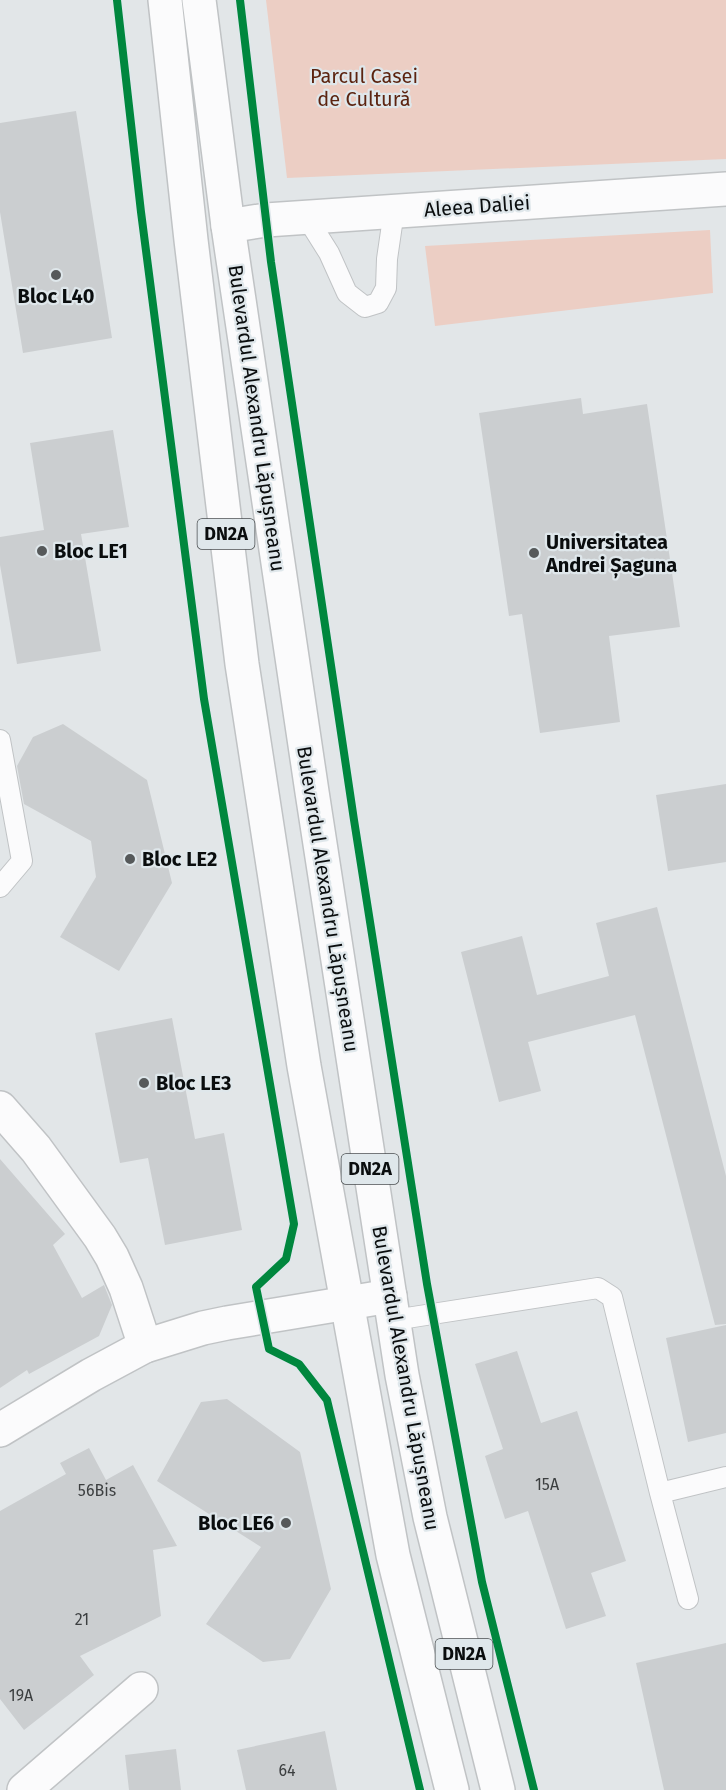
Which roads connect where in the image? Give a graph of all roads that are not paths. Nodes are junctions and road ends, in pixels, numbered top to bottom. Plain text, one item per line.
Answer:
1 (165, 0) edge
2 (200, 0) edge
3 (726, 189) edge
4 (394, 211) junction
5 (307, 218) junction
6 (228, 226) junction
7 (0, 740) edge
8 (0, 887) edge
9 (0, 1108) edge
10 (347, 1302) junction
11 (392, 1308) junction
12 (145, 1346) junction
13 (0, 1430) edge
14 (726, 1477) edge
15 (660, 1493) junction
16 (688, 1599) dead end
17 (141, 1689) dead end
18 (24, 1790) edge
19 (452, 1790) edge
20 (498, 1790) edge

1 - 10 main road, DN2A
2 - 6 main road, Bulevardul Alexandru Lăpușneanu / DN2A
3 - 4 main road, Aleea Daliei
4 - 5 main road, Aleea Daliei
4 - 5 lane
5 - 6 main road, Aleea Daliei
6 - 11 main road, Bulevardul Alexandru Lăpușneanu / DN2A
7 - 8 lane
9 - 12 main road
10 - 11 main road
10 - 12 main road
10 - 19 main road, DN2A
11 - 15 lane
11 - 20 main road, Bulevardul Alexandru Lăpușneanu / DN2A
12 - 13 main road
14 - 15 lane
15 - 16 lane
17 - 18 main road

